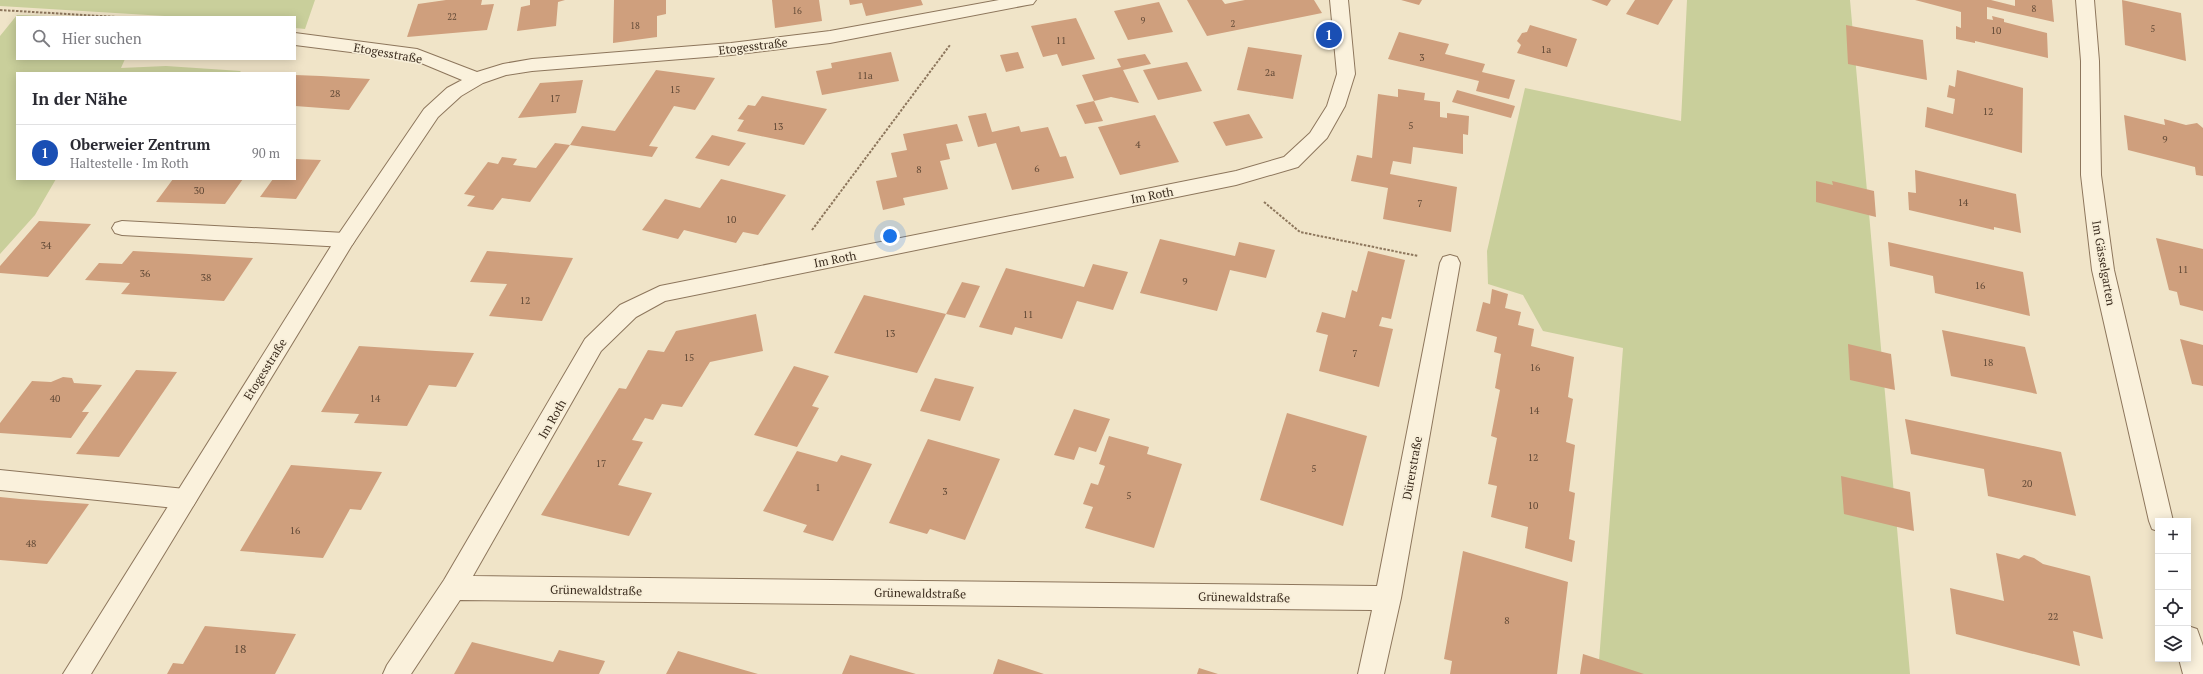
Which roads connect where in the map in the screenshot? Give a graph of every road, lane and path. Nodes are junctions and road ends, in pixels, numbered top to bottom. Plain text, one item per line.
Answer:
1 (1027, 0) edge
2 (1339, 0) edge
3 (2086, 0) edge
4 (0, 10) edge
5 (976, 10) junction
6 (100, 16) edge
7 (296, 39) edge
8 (477, 79) junction
9 (1236, 178) junction
10 (122, 228) dead end
11 (345, 240) junction
12 (1450, 262) joint
13 (783, 269) junction
14 (0, 480) edge
15 (185, 499) junction
16 (2160, 518) edge
17 (453, 588) junction
18 (1388, 598) junction
19 (2191, 652) edge
20 (76, 674) edge
21 (396, 674) edge
22 (1371, 674) edge
23 (2196, 674) edge

1 - 5 street, Etogesstraße
2 - 9 street, Im Roth
3 - 16 street, Im Gässelgarten
4 - 6 path
5 - 8 street, Etogesstraße
5 - 13 path
7 - 8 street, Etogesstraße
8 - 11 street, Etogesstraße
9 - 12 path
9 - 13 street, Im Roth
10 - 11 lane
11 - 15 street, Etogesstraße
12 - 18 street, Dürerstraße
13 - 17 street, Im Roth
14 - 15 lane
15 - 20 street, Etogesstraße
17 - 18 street, Grünewaldstraße
17 - 21 street, Im Roth
18 - 22 street, Dürerstraße
19 - 23 street

